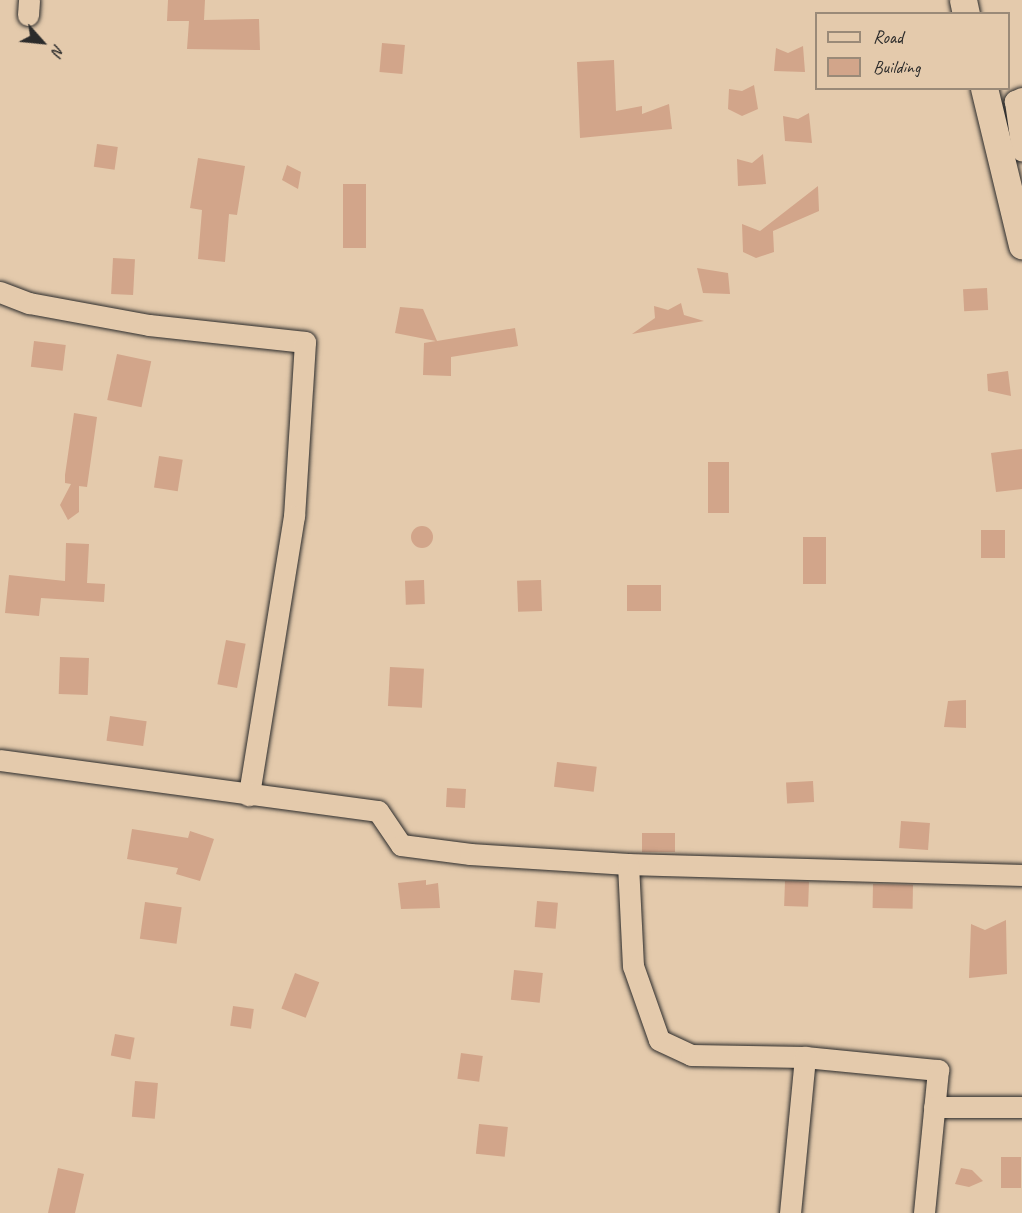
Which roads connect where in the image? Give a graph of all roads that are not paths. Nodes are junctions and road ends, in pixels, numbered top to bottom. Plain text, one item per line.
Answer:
1 (985, 90) edge
2 (1022, 98) edge
3 (1022, 151) edge
4 (1017, 203) edge
5 (1022, 245) edge
6 (0, 292) edge
7 (0, 759) edge
8 (249, 795) junction
9 (628, 864) junction
10 (1022, 875) edge
11 (805, 1057) junction
12 (934, 1107) junction
13 (1022, 1107) edge
14 (790, 1213) edge
15 (924, 1213) edge

1 - 4 street
2 - 3 street
4 - 5 street
6 - 8 street
7 - 8 street
8 - 9 street
9 - 10 street
9 - 11 street
11 - 12 street
11 - 14 street
12 - 13 street
12 - 15 street

